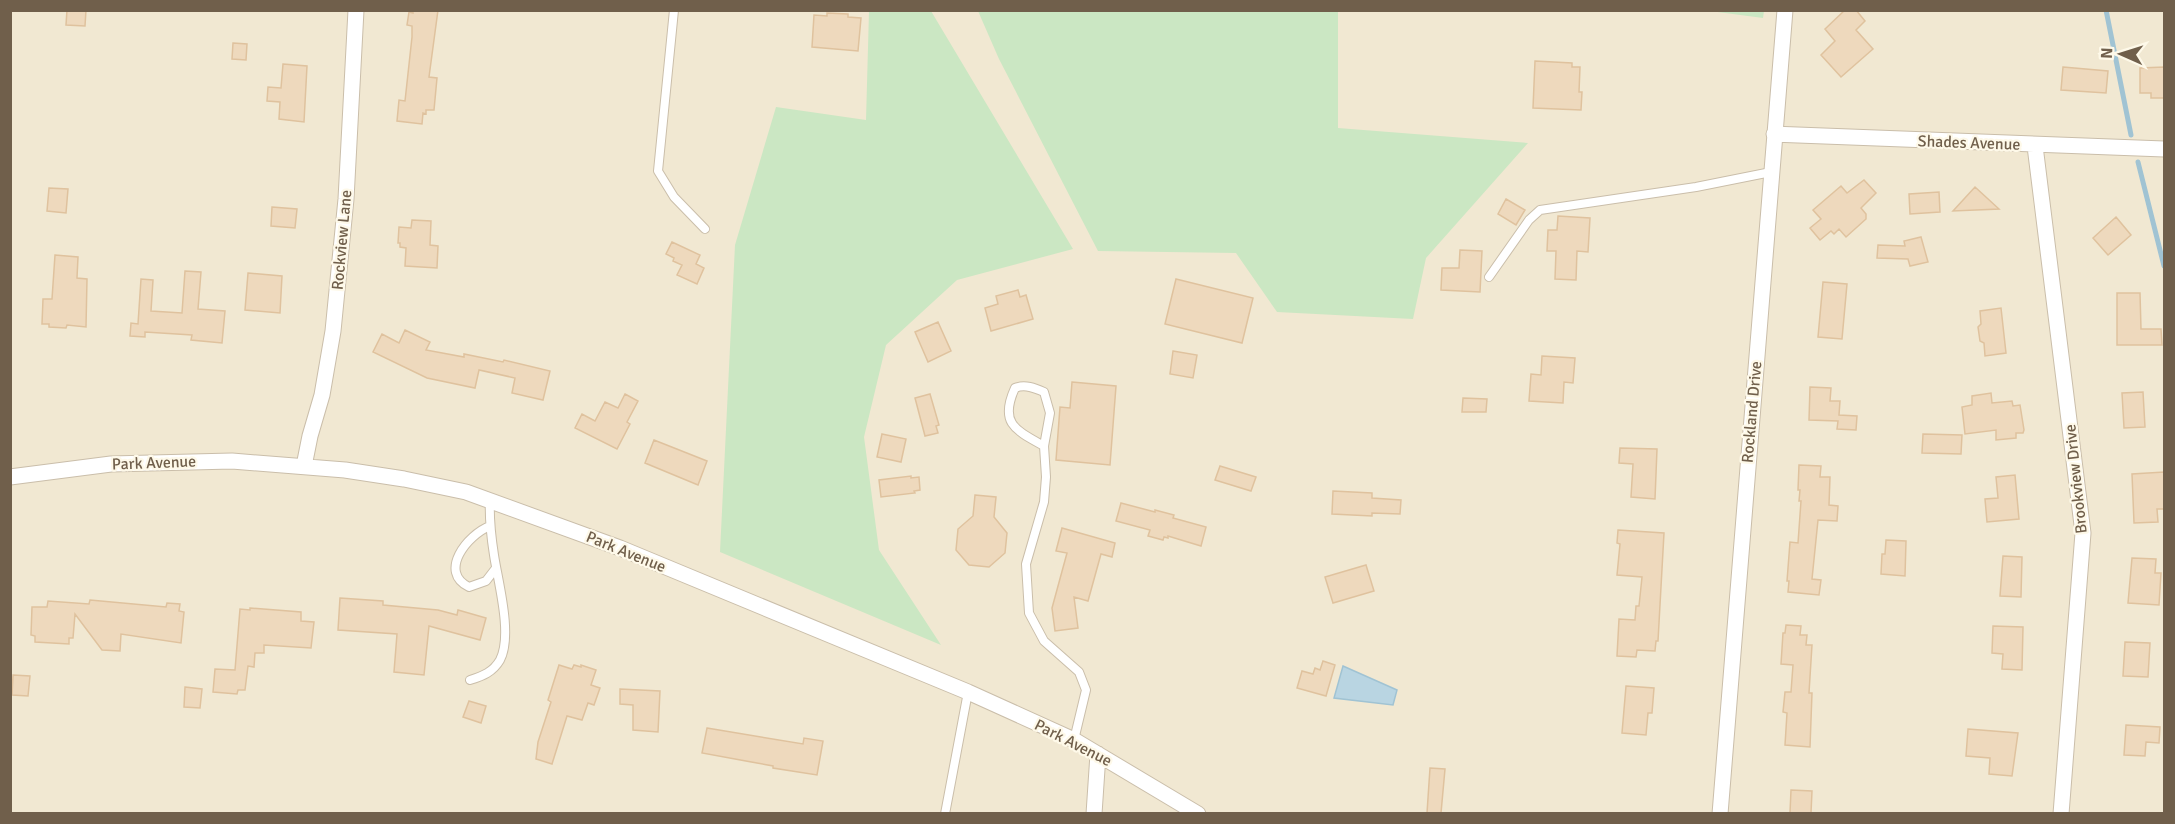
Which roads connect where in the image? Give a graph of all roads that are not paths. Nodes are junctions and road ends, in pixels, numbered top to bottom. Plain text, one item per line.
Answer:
1 (356, 10) edge
2 (674, 10) edge
3 (1785, 10) edge
4 (1774, 134) junction
5 (2035, 146) junction
6 (2164, 149) edge
7 (1771, 172) junction
8 (705, 228) dead end
9 (1489, 277) dead end
10 (1044, 446) junction
11 (304, 466) junction
12 (10, 477) edge
13 (490, 500) junction
14 (490, 526) junction
15 (496, 568) junction
16 (470, 680) dead end
17 (968, 692) junction
18 (1074, 740) junction
19 (1098, 754) junction
20 (945, 813) edge
21 (1094, 813) edge
22 (1198, 813) edge
23 (1720, 813) edge
24 (2061, 813) edge

1 - 11 street, Rockview Lane
2 - 8 lane
3 - 4 street, Rockland Drive
4 - 5 street, Shades Avenue
4 - 7 street, Rockland Drive
5 - 6 street, Shades Avenue
5 - 24 street, Brookview Drive
7 - 9 lane
7 - 23 street, Rockland Drive
10 - 10 lane
10 - 18 lane
11 - 12 street, Park Avenue
11 - 13 street, Park Avenue
13 - 14 lane
13 - 17 street, Park Avenue
14 - 15 lane
14 - 15 lane
15 - 16 lane
17 - 18 street, Park Avenue
17 - 20 lane
18 - 19 street, Park Avenue
19 - 21 street
19 - 22 street, Park Avenue

